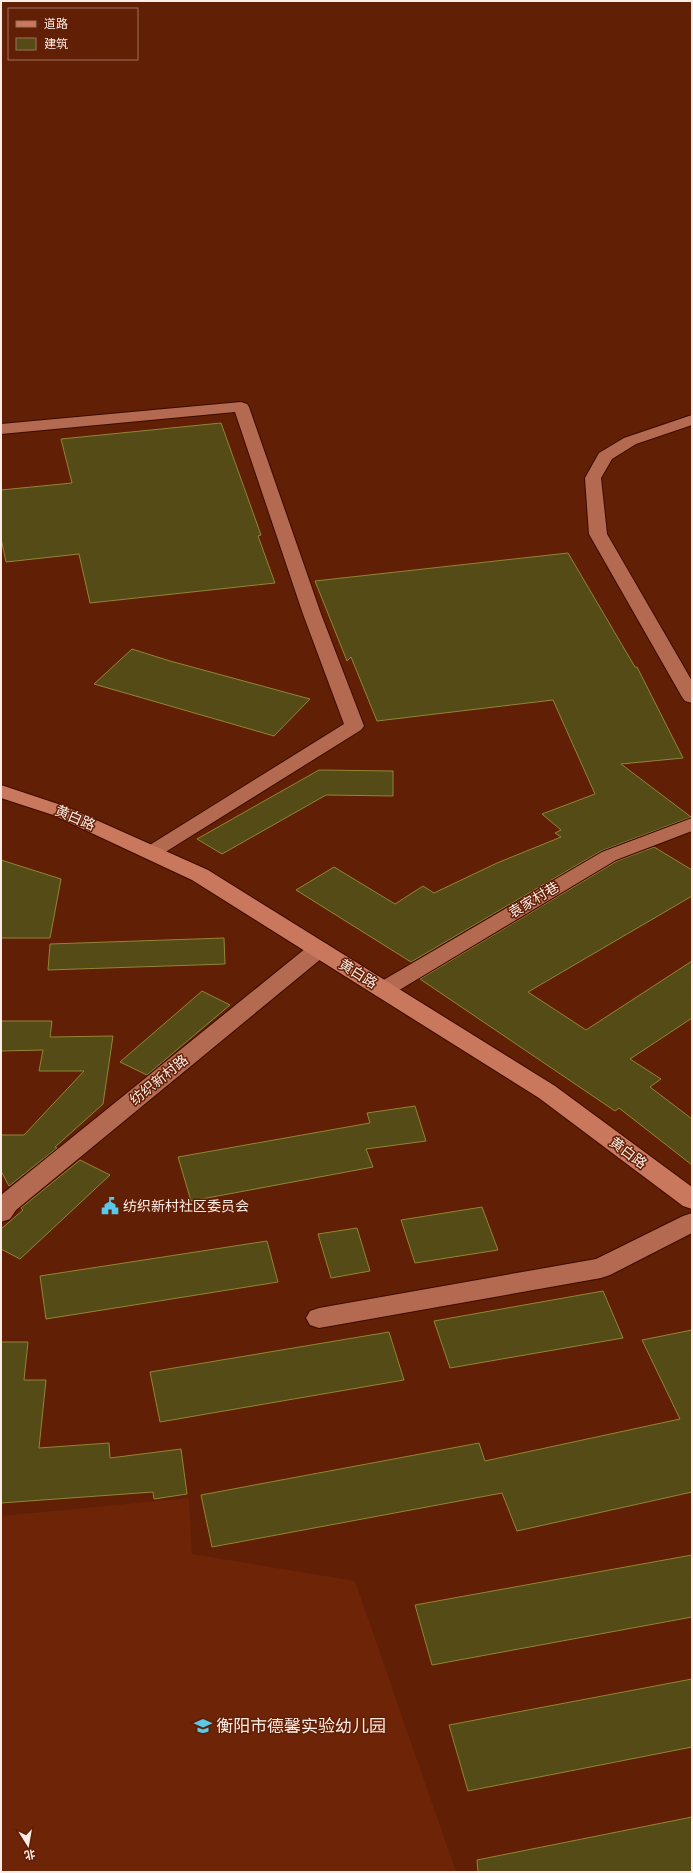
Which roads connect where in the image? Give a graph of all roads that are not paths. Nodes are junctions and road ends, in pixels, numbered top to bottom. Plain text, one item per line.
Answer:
1 (692, 420) edge
2 (1, 429) edge
3 (692, 697) edge
4 (1, 791) edge
5 (692, 824) edge
6 (152, 852) junction
7 (318, 949) junction
8 (383, 990) junction
9 (692, 1200) edge
10 (3, 1207) edge
11 (692, 1222) edge
12 (319, 1318) dead end

1 - 3 street
2 - 6 street
4 - 6 main road, 黄白路
5 - 8 street, 袁家村巷
6 - 7 main road, 黄白路
7 - 8 main road, 黄白路
7 - 10 street, 纺织新村路
8 - 9 main road, 黄白路
11 - 12 street

